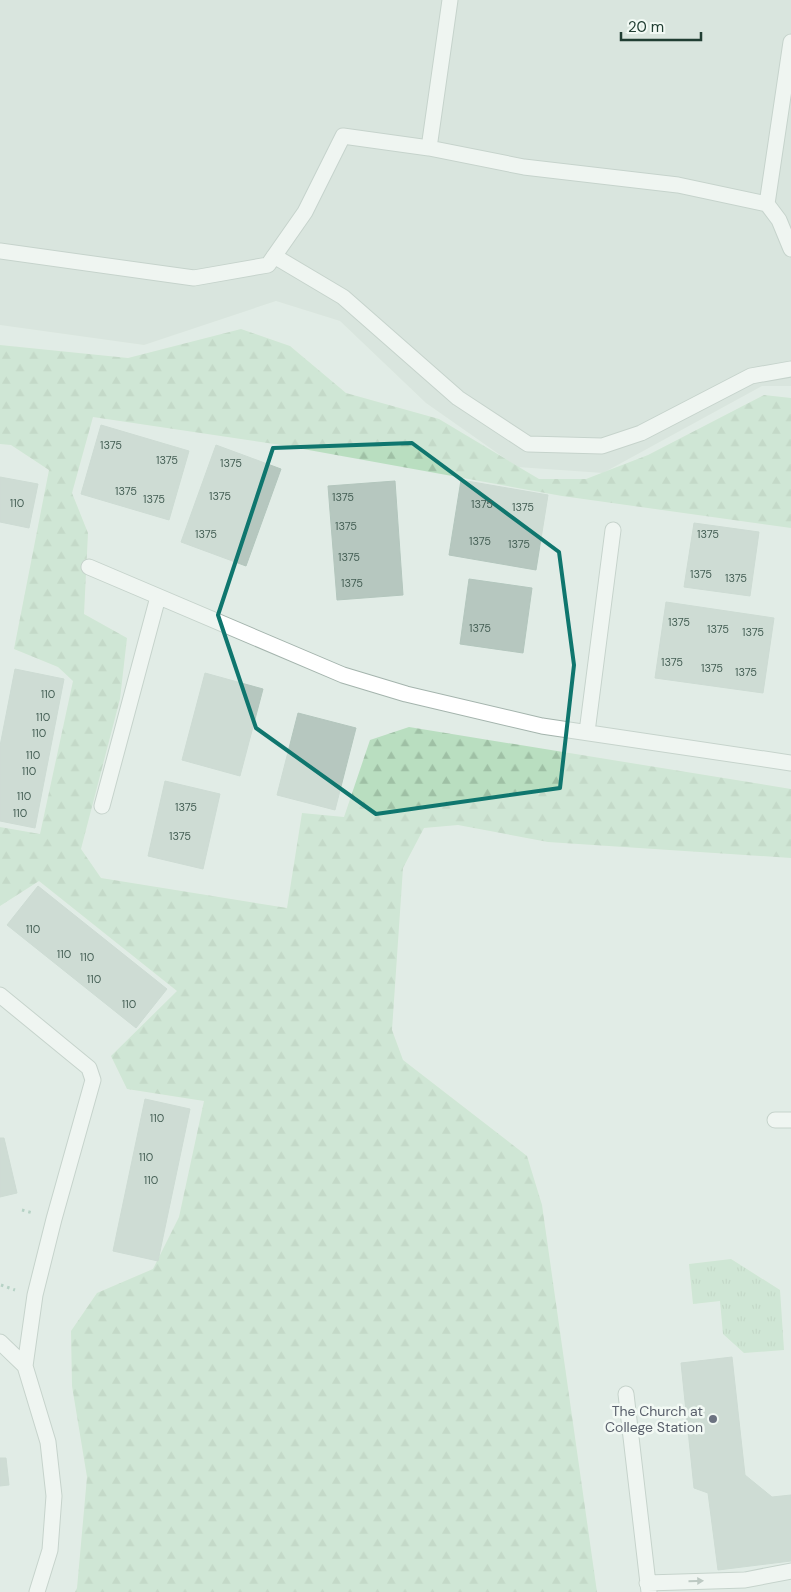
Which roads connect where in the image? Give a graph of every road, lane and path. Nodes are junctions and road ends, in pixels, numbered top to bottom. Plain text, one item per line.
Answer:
1 (450, 0) edge
2 (791, 42) edge
3 (429, 148) junction
4 (767, 204) junction
5 (791, 249) edge
6 (0, 251) edge
7 (274, 256) junction
8 (791, 369) edge
9 (613, 530) dead end
10 (89, 567) dead end
11 (158, 596) junction
12 (587, 732) junction
13 (791, 763) edge
14 (102, 806) dead end
15 (0, 995) edge
16 (775, 1120) dead end
17 (791, 1120) edge
18 (0, 1342) edge
19 (25, 1366) junction
20 (626, 1394) dead end
21 (791, 1571) edge
22 (648, 1587) edge
23 (38, 1592) edge

1 - 3 lane
2 - 4 lane
3 - 4 lane
3 - 7 lane
4 - 5 lane
6 - 7 lane
7 - 8 lane
9 - 12 lane
10 - 11 lane
11 - 12 lane
11 - 14 lane
12 - 13 lane
15 - 19 lane
16 - 17 lane
18 - 19 lane
19 - 23 lane
20 - 22 lane
22 -> 21 lane

